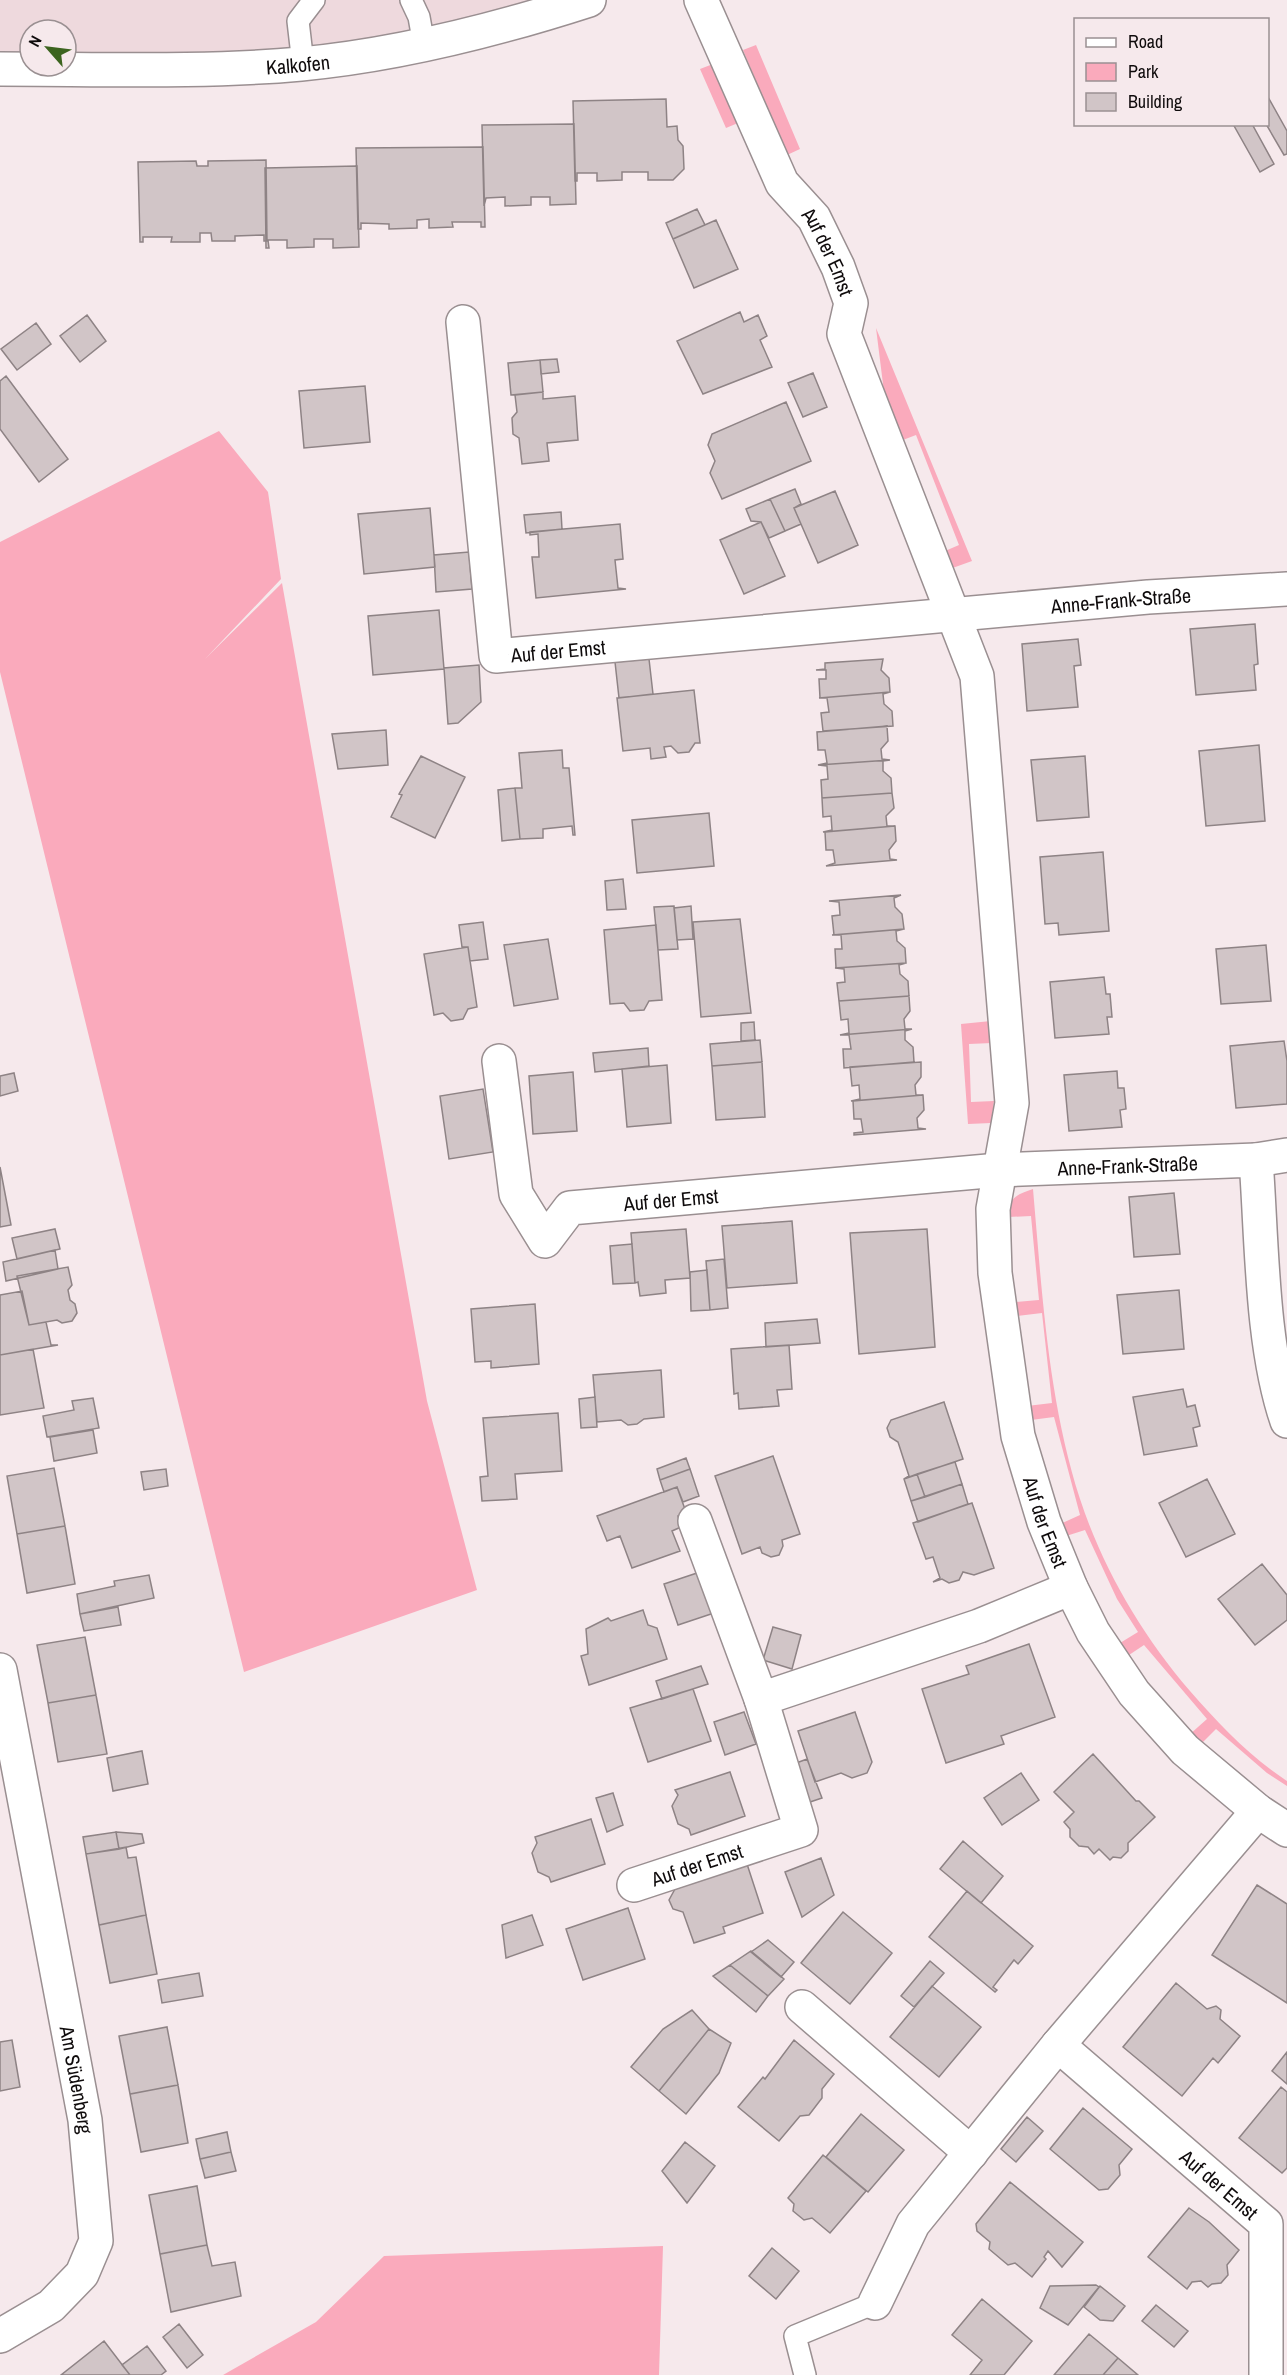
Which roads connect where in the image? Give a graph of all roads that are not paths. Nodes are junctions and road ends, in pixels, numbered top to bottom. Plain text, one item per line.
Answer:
1 (314, 0) edge
2 (411, 0) edge
3 (589, 0) edge
4 (700, 0) edge
5 (424, 45) junction
6 (303, 64) junction
7 (0, 69) edge
8 (463, 322) dead end
9 (1287, 590) edge
10 (954, 616) junction
11 (499, 1061) dead end
12 (1272, 1157) edge
13 (999, 1170) junction
14 (1287, 1421) edge
15 (695, 1521) dead end
16 (1071, 1588) junction
17 (0, 1670) edge
18 (761, 1699) junction
19 (10, 1784) edge
20 (1258, 1811) junction
21 (1287, 1830) edge
22 (634, 1885) dead end
23 (802, 2007) dead end
24 (1058, 2045) junction
25 (971, 2153) junction
26 (874, 2303) joint
27 (0, 2336) edge
28 (805, 2375) edge
29 (1266, 2375) edge

1 - 6 lane
2 - 5 lane
3 - 5 street, Kalkofen
4 - 10 street, Auf der Emst
5 - 6 street, Kalkofen
6 - 7 street, Kalkofen
8 - 10 street, Auf der Emst
9 - 10 street, Anne-Frank-Straße
10 - 13 street, Auf der Emst
11 - 13 street, Auf der Emst
12 - 13 street, Anne-Frank-Straße
12 - 14 street, Anne-Frank-Straße
13 - 16 street, Auf der Emst
15 - 18 street, Auf der Emst
16 - 18 street, Auf der Emst
16 - 20 street, Auf der Emst
17 - 19 street, Am Südenberg
18 - 22 street, Auf der Emst
19 - 27 street, Am Südenberg
20 - 21 street, Auf der Emst
20 - 24 street
23 - 25 street
24 - 25 street
24 - 29 street, Auf der Emst
25 - 26 street
26 - 28 lane

